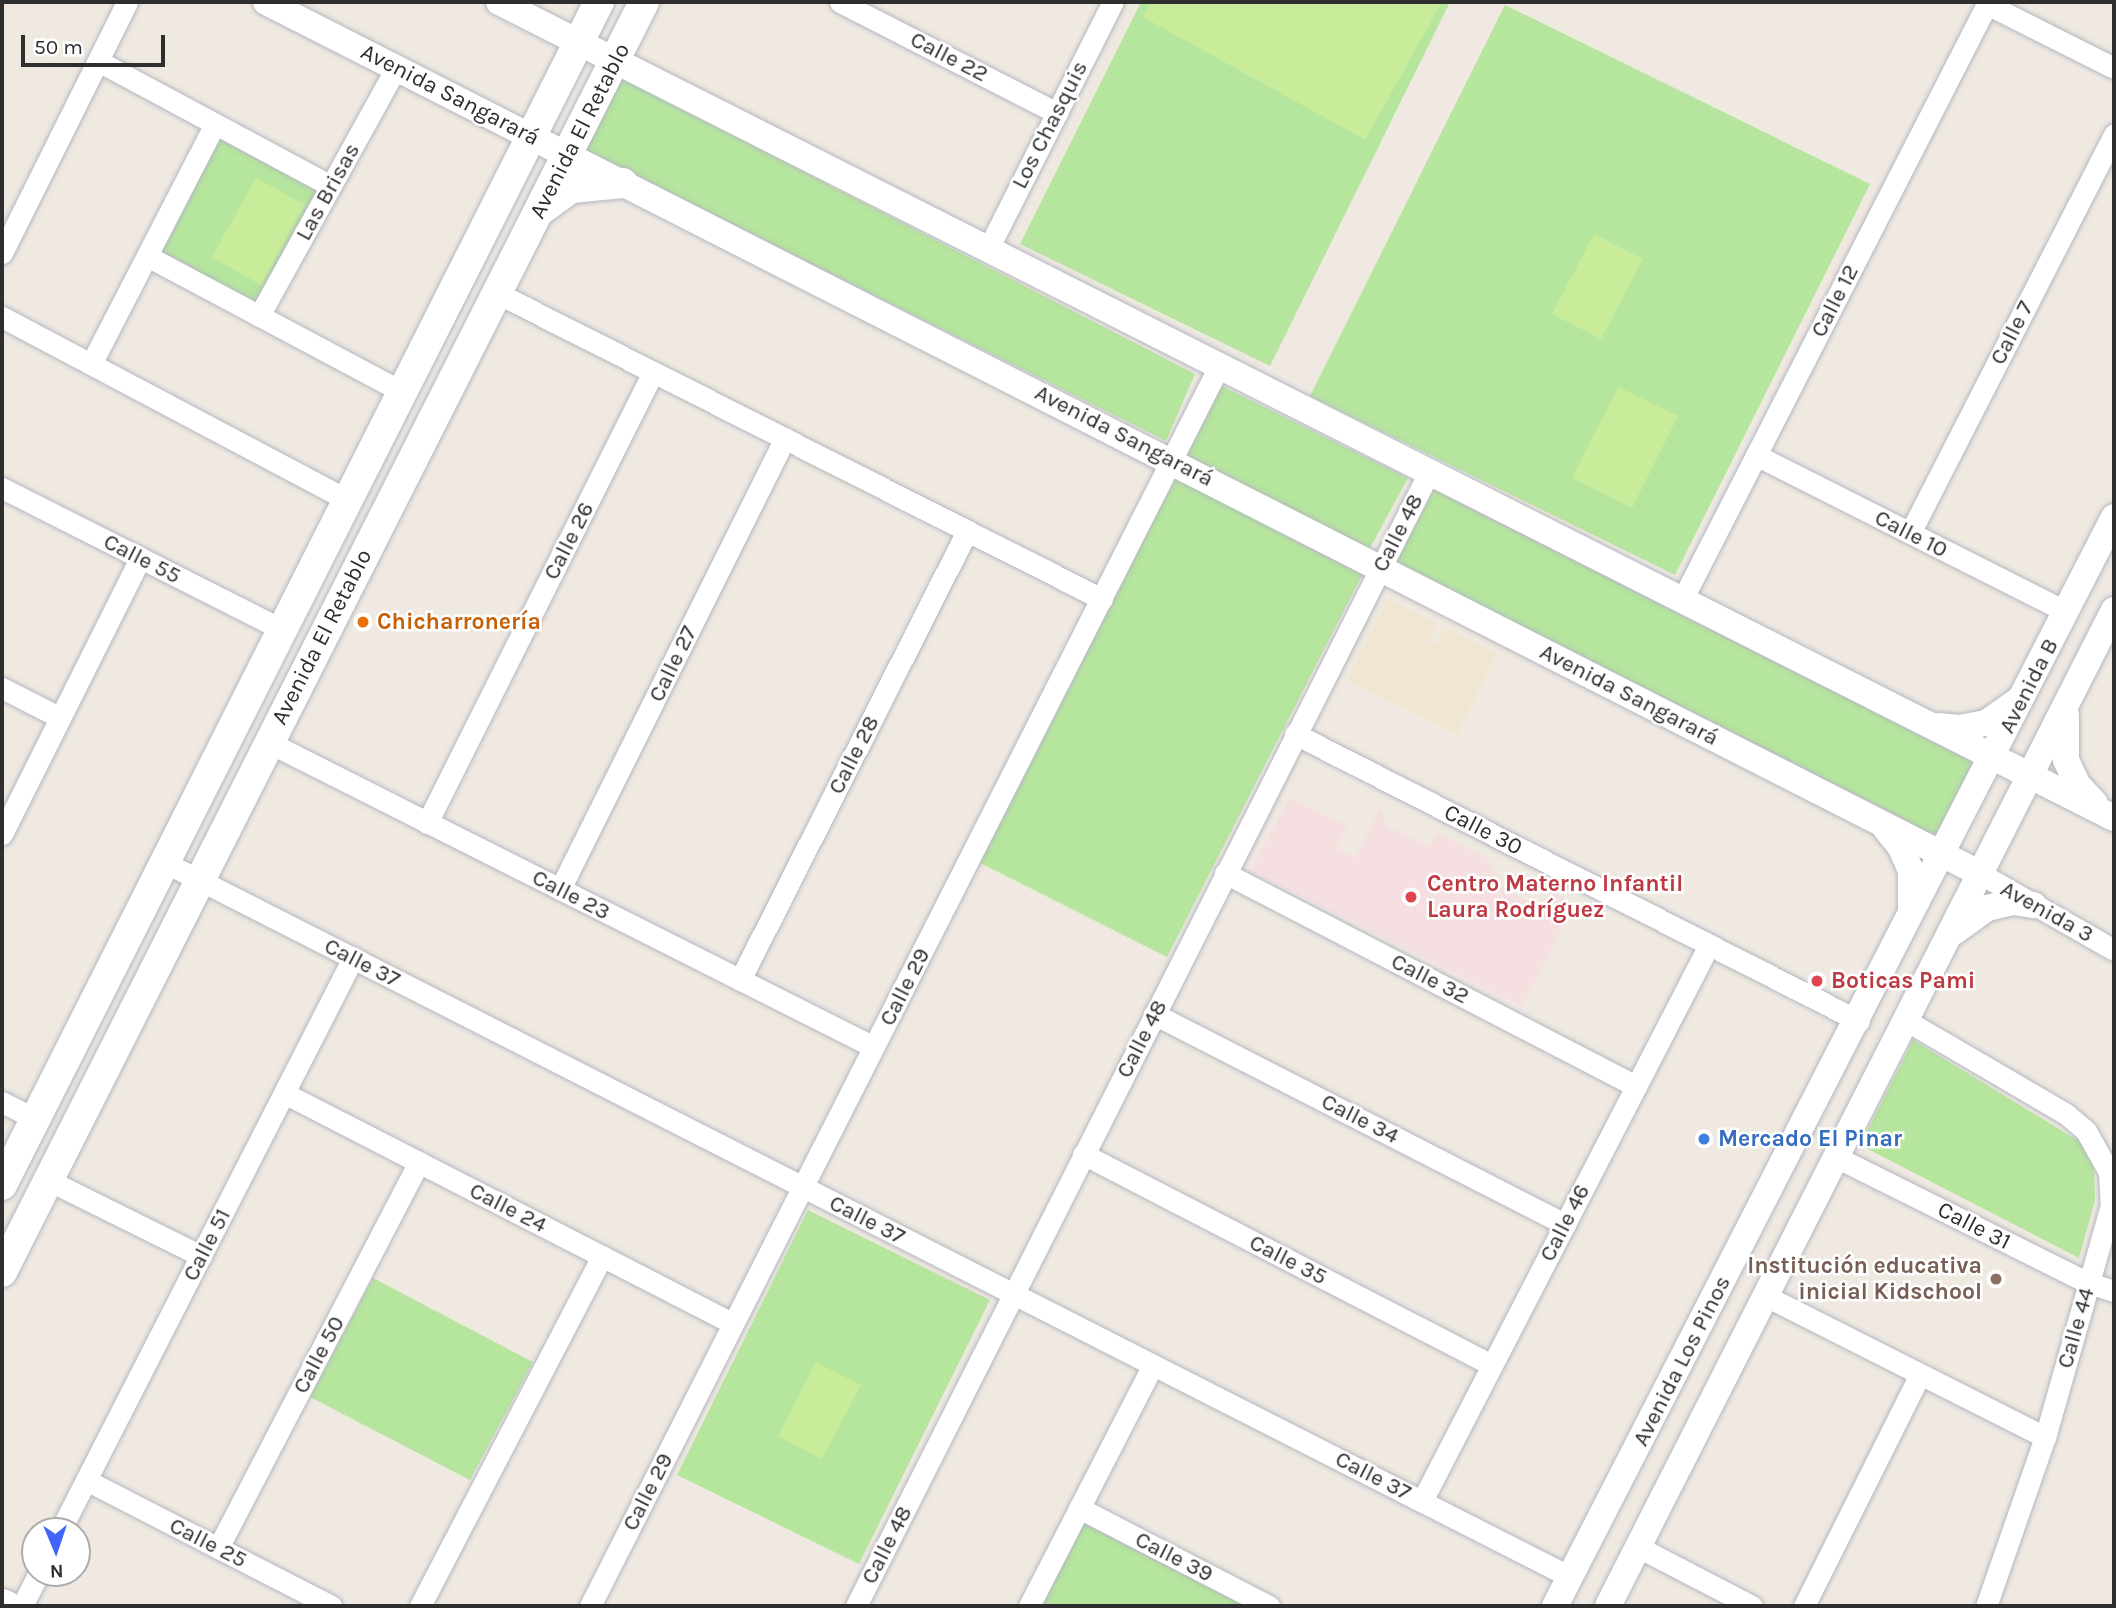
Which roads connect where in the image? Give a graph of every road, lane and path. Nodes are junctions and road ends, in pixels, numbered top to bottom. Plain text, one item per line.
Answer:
1 (127, 2) edge
2 (266, 2) edge
3 (499, 2) edge
4 (599, 2) edge
5 (644, 2) edge
6 (840, 2) edge
7 (1113, 2) edge
8 (1988, 3) edge
9 (578, 42) junction
10 (98, 61) junction
11 (616, 61) junction
12 (396, 68) junction
13 (2114, 68) edge
14 (1057, 113) junction
15 (215, 124) junction
16 (2114, 134) edge
17 (532, 137) junction
18 (568, 156) junction
19 (622, 183) junction
20 (331, 186) junction
21 (539, 211) junction
22 (988, 249) junction
23 (2, 253) edge
24 (146, 256) junction
25 (498, 293) junction
26 (260, 316) junction
27 (2, 317) edge
28 (91, 364) junction
29 (1219, 366) junction
30 (653, 372) junction
31 (404, 392) junction
32 (785, 438) junction
33 (1756, 455) junction
34 (1172, 460) junction
35 (1429, 472) junction
36 (2, 488) edge
37 (349, 501) junction
38 (2114, 517) edge
39 (967, 531) junction
40 (1910, 533) junction
41 (140, 558) junction
42 (1381, 568) junction
43 (1102, 598) junction
44 (1682, 600) junction
45 (2067, 612) junction
46 (2111, 624) edge
47 (281, 629) junction
48 (2029, 686) junction
49 (2, 688) edge
50 (2071, 696) junction
51 (59, 717) junction
52 (1917, 719) junction
53 (1295, 734) junction
54 (268, 742) junction
55 (1993, 757) junction
56 (2030, 776) junction
57 (2114, 817) edge
58 (1870, 818) junction
59 (427, 822) junction
60 (2, 834) edge
61 (1943, 855) junction
62 (164, 862) junction
63 (1225, 873) junction
64 (1980, 874) junction
65 (199, 880) junction
66 (560, 889) junction
67 (2034, 905) junction
68 (1907, 927) junction
69 (1709, 945) junction
70 (1945, 945) junction
71 (2114, 950) edge
72 (353, 958) junction
73 (740, 980) junction
74 (1154, 1014) junction
75 (1859, 1021) junction
76 (1907, 1021) junction
77 (874, 1047) junction
78 (1636, 1086) junction
79 (284, 1093) junction
80 (2, 1102) edge
81 (35, 1119) junction
82 (1083, 1154) junction
83 (1836, 1157) junction
84 (419, 1162) junction
85 (48, 1180) junction
86 (2, 1185) edge
87 (802, 1187) junction
88 (1765, 1201) junction
89 (1802, 1222) junction
90 (1565, 1224) junction
91 (201, 1256) junction
92 (602, 1256) junction
93 (2, 1272) edge
94 (2089, 1283) junction
95 (2114, 1291) edge
96 (1012, 1293) junction
97 (1764, 1295) junction
98 (732, 1323) junction
99 (1153, 1365) junction
100 (1492, 1365) junction
101 (1920, 1374) junction
102 (2045, 1437) junction
103 (86, 1480) junction
104 (1422, 1502) junction
105 (1079, 1508) junction
106 (67, 1517) edge
107 (1638, 1547) junction
108 (218, 1548) junction
109 (1570, 1577) junction
110 (32, 1587) edge
111 (2, 1604) edge
112 (7, 1606) edge
113 (22, 1606) edge
114 (331, 1606) edge
115 (420, 1606) edge
116 (590, 1606) edge
117 (856, 1606) edge
118 (1029, 1606) edge
119 (1269, 1606) edge
120 (1555, 1606) edge
121 (1608, 1606) edge
122 (1752, 1606) edge
123 (1804, 1606) edge
124 (1986, 1606) edge

1 - 10 street
2 - 12 street, Avenida Sangarará
3 - 9 street
4 - 9 main road, Avenida El Retablo
5 - 11 main road, Avenida El Retablo
6 - 14 street, Calle 22
7 - 14 street, Los Chasquis
8 - 13 street
8 - 33 street, Calle 12
9 - 11 street
9 - 17 main road, Avenida El Retablo
10 - 15 street
10 - 23 street
11 - 18 main road, Avenida El Retablo
11 - 22 street
12 - 17 street, Avenida Sangarará
12 - 20 street, Las Brisas
14 - 22 street, Los Chasquis
15 - 20 street
15 - 24 street
16 - 40 street, Calle 7
17 - 18 street, Avenida Sangarará
17 - 31 main road, Avenida El Retablo
18 - 19 street, Avenida Sangarará
18 - 21 main road, Avenida El Retablo
19 - 21 main road
19 - 34 street, Avenida Sangarará
20 - 26 street, Las Brisas
21 - 25 main road, Avenida El Retablo
22 - 29 street
24 - 26 street
24 - 28 street
25 - 30 street
25 - 54 main road, Avenida El Retablo
26 - 31 street
27 - 28 street
28 - 37 street
29 - 34 street, Calle 29
29 - 35 street
30 - 32 street
30 - 59 street, Calle 26
31 - 37 main road, Avenida El Retablo
32 - 39 street
32 - 66 street, Calle 27
33 - 40 street, Calle 10
33 - 44 street, Calle 12
34 - 42 street, Avenida Sangarará
34 - 43 street, Calle 29
35 - 42 street, Calle 48
35 - 44 street
36 - 41 street, Calle 55
37 - 47 main road, Avenida El Retablo
38 - 45 street, Avenida B
39 - 43 street
39 - 73 street, Calle 28
40 - 45 street, Calle 10
41 - 47 street, Calle 55
41 - 51 street
42 - 53 street, Calle 48
42 - 58 street, Avenida Sangarará
43 - 77 street, Calle 29
44 - 52 street
45 - 48 street, Avenida B
46 - 50 street, Avenida B
47 - 62 main road, Avenida El Retablo
48 - 52 street
48 - 55 street, Avenida B
49 - 51 street
50 - 56 street, Avenida B
50 - 57 street
51 - 60 street
52 - 55 street
53 - 63 street, Calle 48
53 - 69 street, Calle 30
54 - 59 street, Calle 23
54 - 65 main road, Avenida El Retablo
55 - 56 street
55 - 61 street, Avenida B
56 - 57 street
56 - 64 street, Avenida B
58 - 61 street, Avenida Sangarará
58 - 68 street
59 - 66 street, Calle 23
61 - 64 street, Avenida Sangarará
61 - 68 street, Avenida Los Pinos
62 - 65 street, Calle 37
62 - 81 main road, Avenida El Retablo
63 - 74 street, Calle 48
63 - 78 street, Calle 32
64 - 67 street, Avenida 3
64 - 70 street, Avenida Los Pinos
65 - 72 street, Calle 37
65 - 85 main road, Avenida El Retablo
66 - 73 street, Calle 23
67 - 70 street
67 - 71 street, Avenida 3
68 - 75 street, Avenida Los Pinos
69 - 75 street, Calle 30
69 - 78 street, Calle 46
70 - 76 street, Avenida Los Pinos
72 - 79 street, Calle 51
72 - 87 street, Calle 37
73 - 77 street, Calle 23
74 - 82 street, Calle 48
74 - 90 street, Calle 34
75 - 88 street, Avenida Los Pinos
76 - 83 street, Avenida Los Pinos
76 - 94 street, Calle 44
77 - 87 street, Calle 29
78 - 90 street, Calle 46
79 - 84 street, Calle 24
79 - 91 street, Calle 51
80 - 81 street
81 - 86 main road, Avenida El Retablo
82 - 96 street, Calle 48
82 - 100 street, Calle 35
83 - 89 street, Avenida Los Pinos
83 - 94 street, Calle 31
84 - 92 street, Calle 24
84 - 108 street, Calle 50
85 - 91 street
85 - 93 main road, Avenida El Retablo
87 - 96 street, Calle 37
87 - 98 street, Calle 29
88 - 89 street
88 - 109 street, Avenida Los Pinos
89 - 97 street, Avenida Los Pinos
90 - 100 street, Calle 46
91 - 103 street, Calle 51
92 - 98 street, Calle 24
92 - 115 street
94 - 95 street, Calle 31
94 - 102 street, Calle 44
96 - 99 street, Calle 37
96 - 117 street, Calle 48
97 - 101 street
97 - 107 street, Avenida Los Pinos
98 - 116 street, Calle 29
99 - 104 street, Calle 37
99 - 105 street
100 - 104 street, Calle 46
101 - 102 street
101 - 123 street
102 - 124 street, Calle 44
103 - 106 street, Calle 51
103 - 108 street, Calle 25
104 - 109 street, Calle 37
105 - 118 street
105 - 119 street, Calle 39
107 - 121 street, Avenida Los Pinos
107 - 122 street
108 - 114 street, Calle 25
109 - 120 street, Avenida Los Pinos
110 - 113 street
111 - 112 main road

